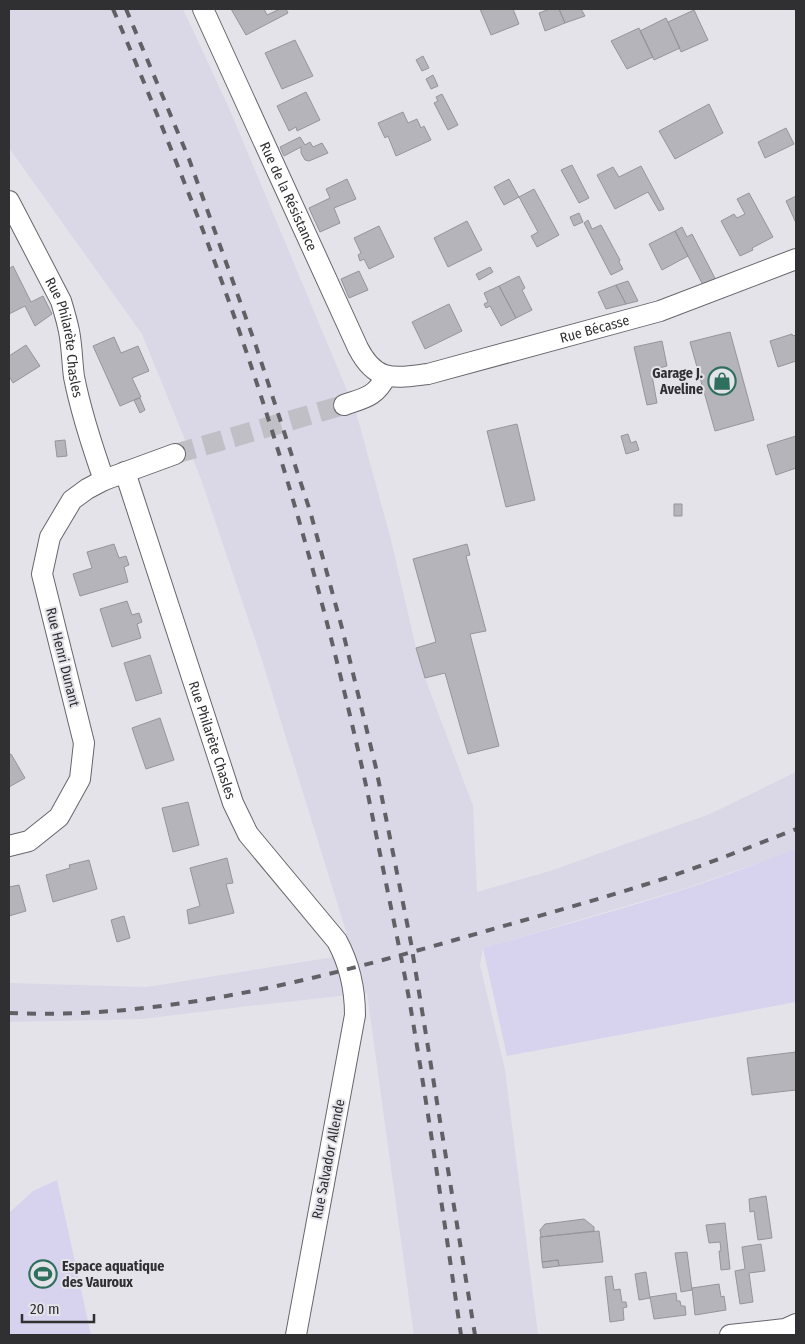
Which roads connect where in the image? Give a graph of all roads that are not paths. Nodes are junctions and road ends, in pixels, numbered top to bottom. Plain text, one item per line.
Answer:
1 (203, 9) edge
2 (9, 201) edge
3 (796, 259) edge
4 (386, 376) junction
5 (344, 405) tunnel mouth
6 (175, 454) tunnel mouth
7 (125, 472) junction
8 (104, 480) junction
9 (9, 846) edge
10 (353, 982) joint
11 (793, 1327) edge
12 (296, 1335) edge
13 (730, 1335) edge

1 - 4 street, Rue de la Résistance
2 - 8 street, Rue Philarète Chasles
3 - 4 street, Rue Bécasse
4 - 5 street
6 - 7 street, Rue Henri Dunant
7 - 8 street, Rue Henri Dunant
7 - 10 street, Rue Philarète Chasles
8 - 9 street, Rue Henri Dunant
10 - 12 street, Rue Salvador Allende
11 - 13 street

